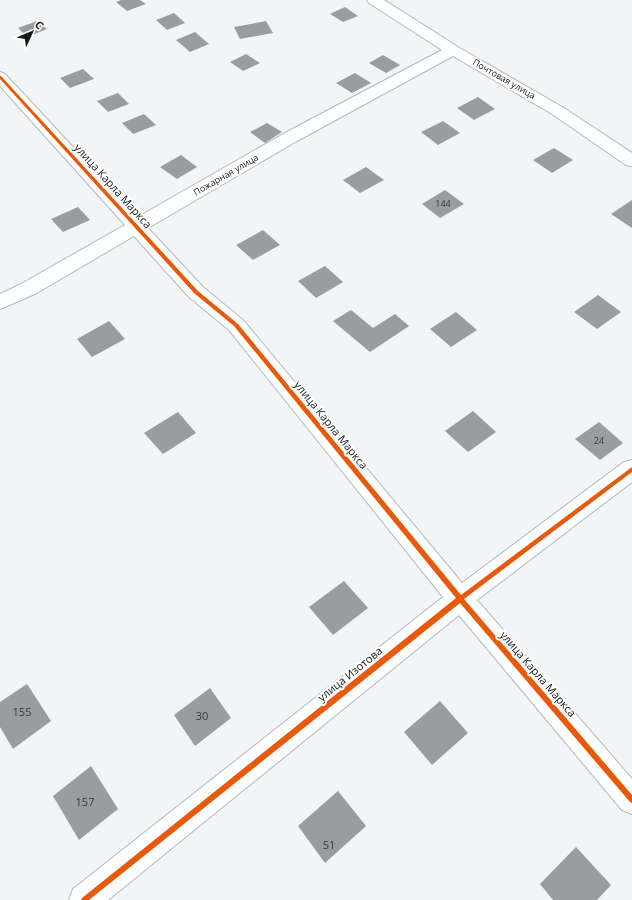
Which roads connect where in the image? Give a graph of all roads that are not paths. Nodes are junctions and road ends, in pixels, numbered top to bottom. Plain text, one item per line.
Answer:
1 (374, 0) edge
2 (453, 50) junction
3 (0, 77) edge
4 (632, 161) edge
5 (137, 227) junction
6 (0, 302) edge
7 (632, 469) edge
8 (460, 599) junction
9 (632, 800) edge
10 (84, 900) edge

1 - 2 street, Почтовая улица
2 - 4 street, Почтовая улица
2 - 5 street, Пожарная улица
3 - 5 street, улица Карла Маркса
5 - 6 street, Пожарная улица
5 - 8 street, улица Карла Маркса
7 - 8 street, улица Изотова
8 - 9 street, улица Карла Маркса
8 - 10 street, улица Изотова

